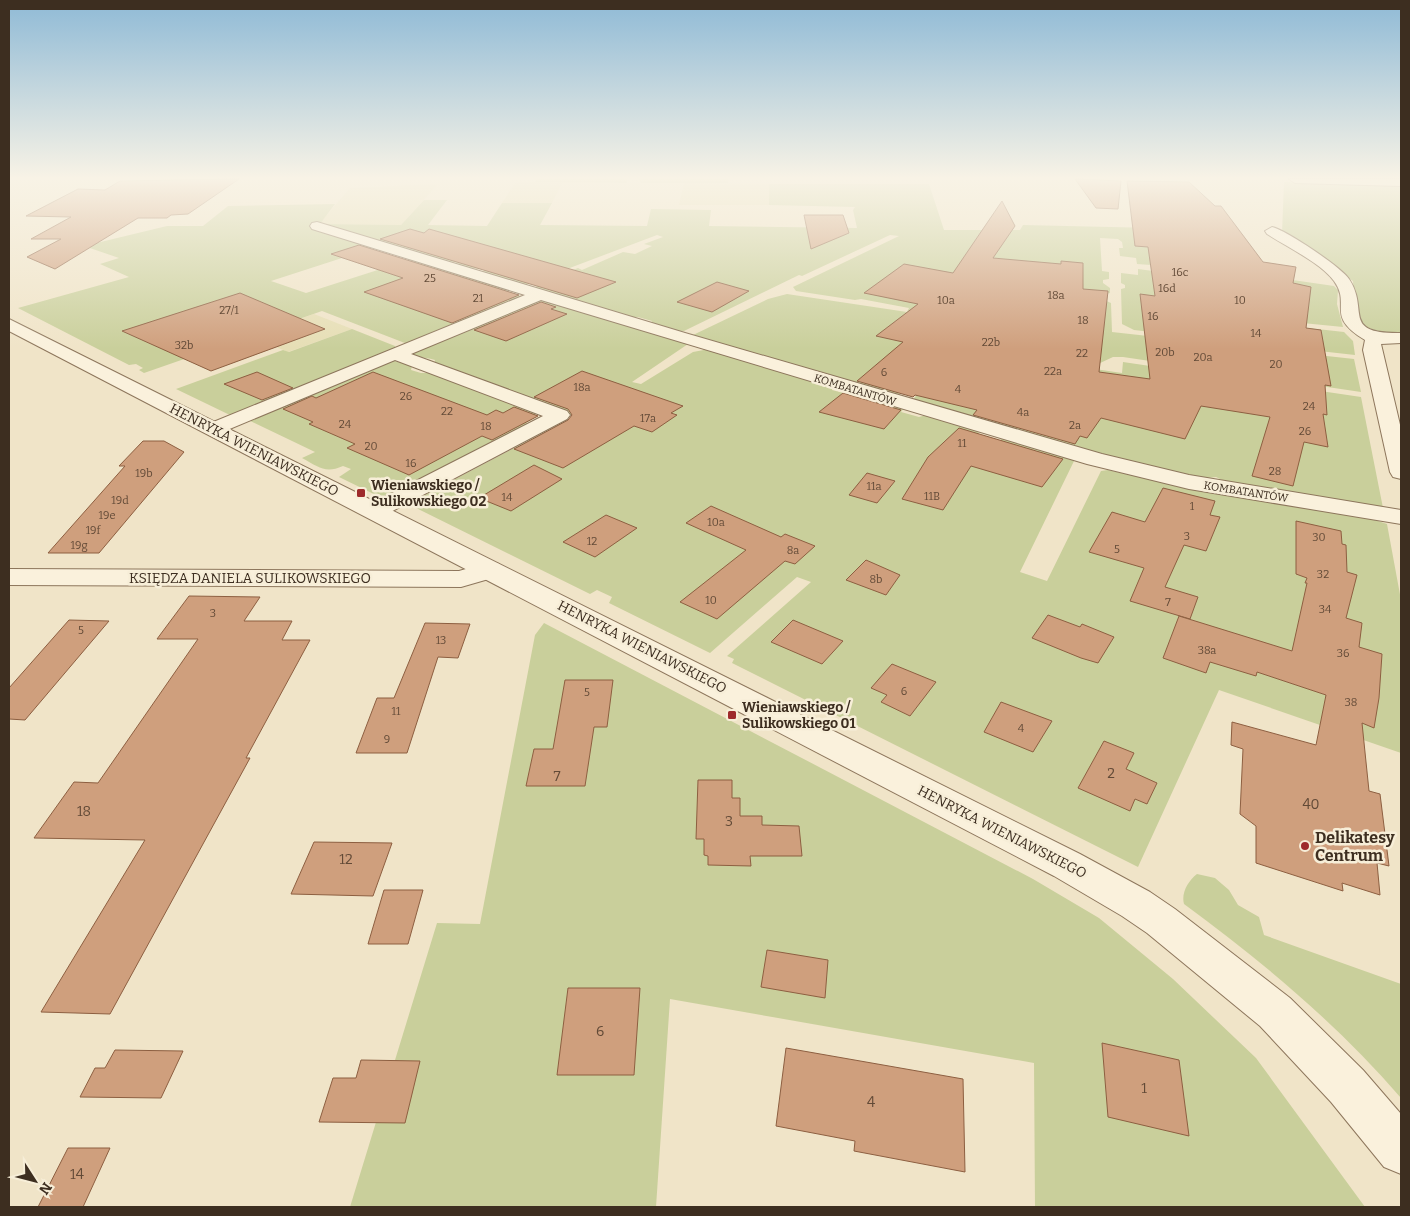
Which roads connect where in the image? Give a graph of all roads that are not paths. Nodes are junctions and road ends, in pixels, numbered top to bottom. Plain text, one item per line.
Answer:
1 (349, 236) edge
2 (1278, 236) edge
3 (541, 294) junction
4 (9, 324) edge
5 (1401, 338) edge
6 (1376, 339) junction
7 (395, 354) junction
8 (213, 429) junction
9 (1401, 472) edge
10 (374, 510) junction
11 (1401, 517) edge
12 (490, 570) junction
13 (9, 577) edge
14 (1401, 1150) edge

1 - 3 street, KOMBATANTÓW
2 - 6 street
3 - 7 street
3 - 11 street, KOMBATANTÓW
4 - 8 street, HENRYKA WIENIAWSKIEGO
5 - 6 street
6 - 9 street
7 - 8 street
7 - 10 street
8 - 10 street, HENRYKA WIENIAWSKIEGO
10 - 12 street, HENRYKA WIENIAWSKIEGO
12 - 13 street, KSIĘDZA DANIELA SULIKOWSKIEGO
12 - 14 street, HENRYKA WIENIAWSKIEGO

